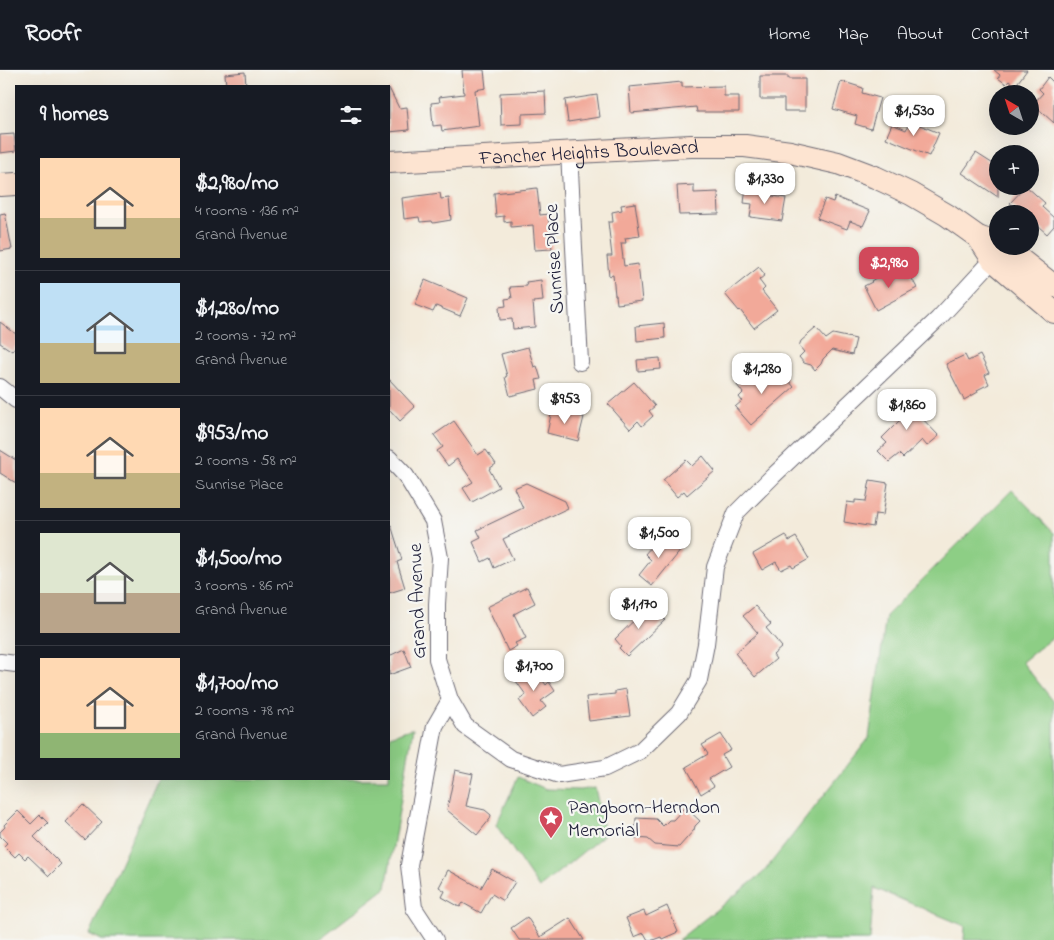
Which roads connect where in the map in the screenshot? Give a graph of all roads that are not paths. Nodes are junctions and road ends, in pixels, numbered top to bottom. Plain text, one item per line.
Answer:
1 (569, 152) junction
2 (390, 162) edge
3 (15, 184) edge
4 (0, 185) edge
5 (989, 243) edge
6 (989, 255) edge
7 (1002, 255) edge
8 (1007, 255) edge
9 (1054, 286) edge
10 (1054, 312) edge
11 (580, 362) dead end
12 (0, 387) edge
13 (15, 399) edge
14 (390, 459) edge
15 (0, 662) edge
16 (15, 664) edge
17 (450, 700) junction
18 (435, 940) edge

1 - 2 street, Fancher Heights Boulevard
1 - 5 street, Fancher Heights Boulevard
1 - 11 street, Sunrise Place
3 - 4 street
6 - 17 street, Grand Avenue
7 - 10 street, Fancher Heights Boulevard
8 - 9 street, Fancher Heights Boulevard
12 - 13 street
14 - 17 street, Grand Avenue
15 - 16 street
17 - 18 street

